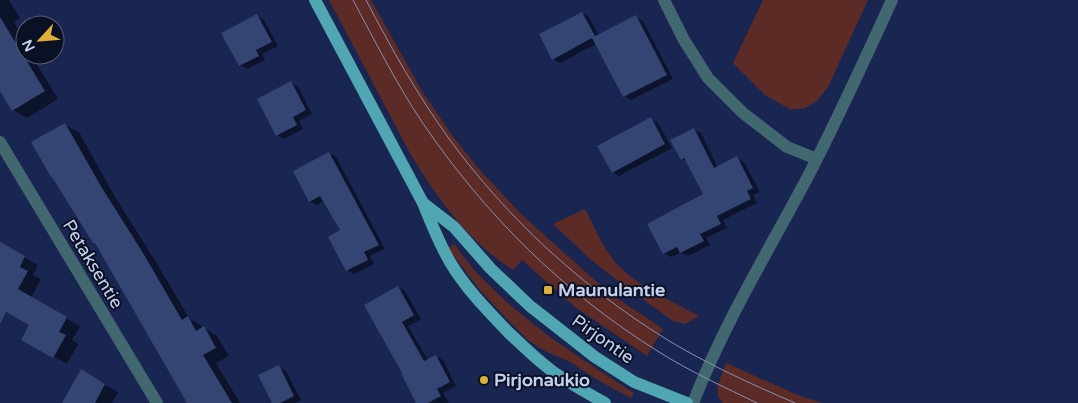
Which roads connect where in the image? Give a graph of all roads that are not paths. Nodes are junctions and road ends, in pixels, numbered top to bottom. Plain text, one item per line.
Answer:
1 (315, 0) edge
2 (664, 0) edge
3 (892, 0) edge
4 (0, 142) edge
5 (817, 159) junction
6 (424, 203) junction
7 (156, 403) edge
8 (605, 403) edge
9 (687, 403) edge
10 (693, 403) edge

1 - 6 main road, Pirjontie
2 - 5 street
3 - 5 street
4 - 7 street, Petaksentie
5 - 10 street
6 - 8 main road, Pirjontie
6 - 9 main road, Pirjontie

